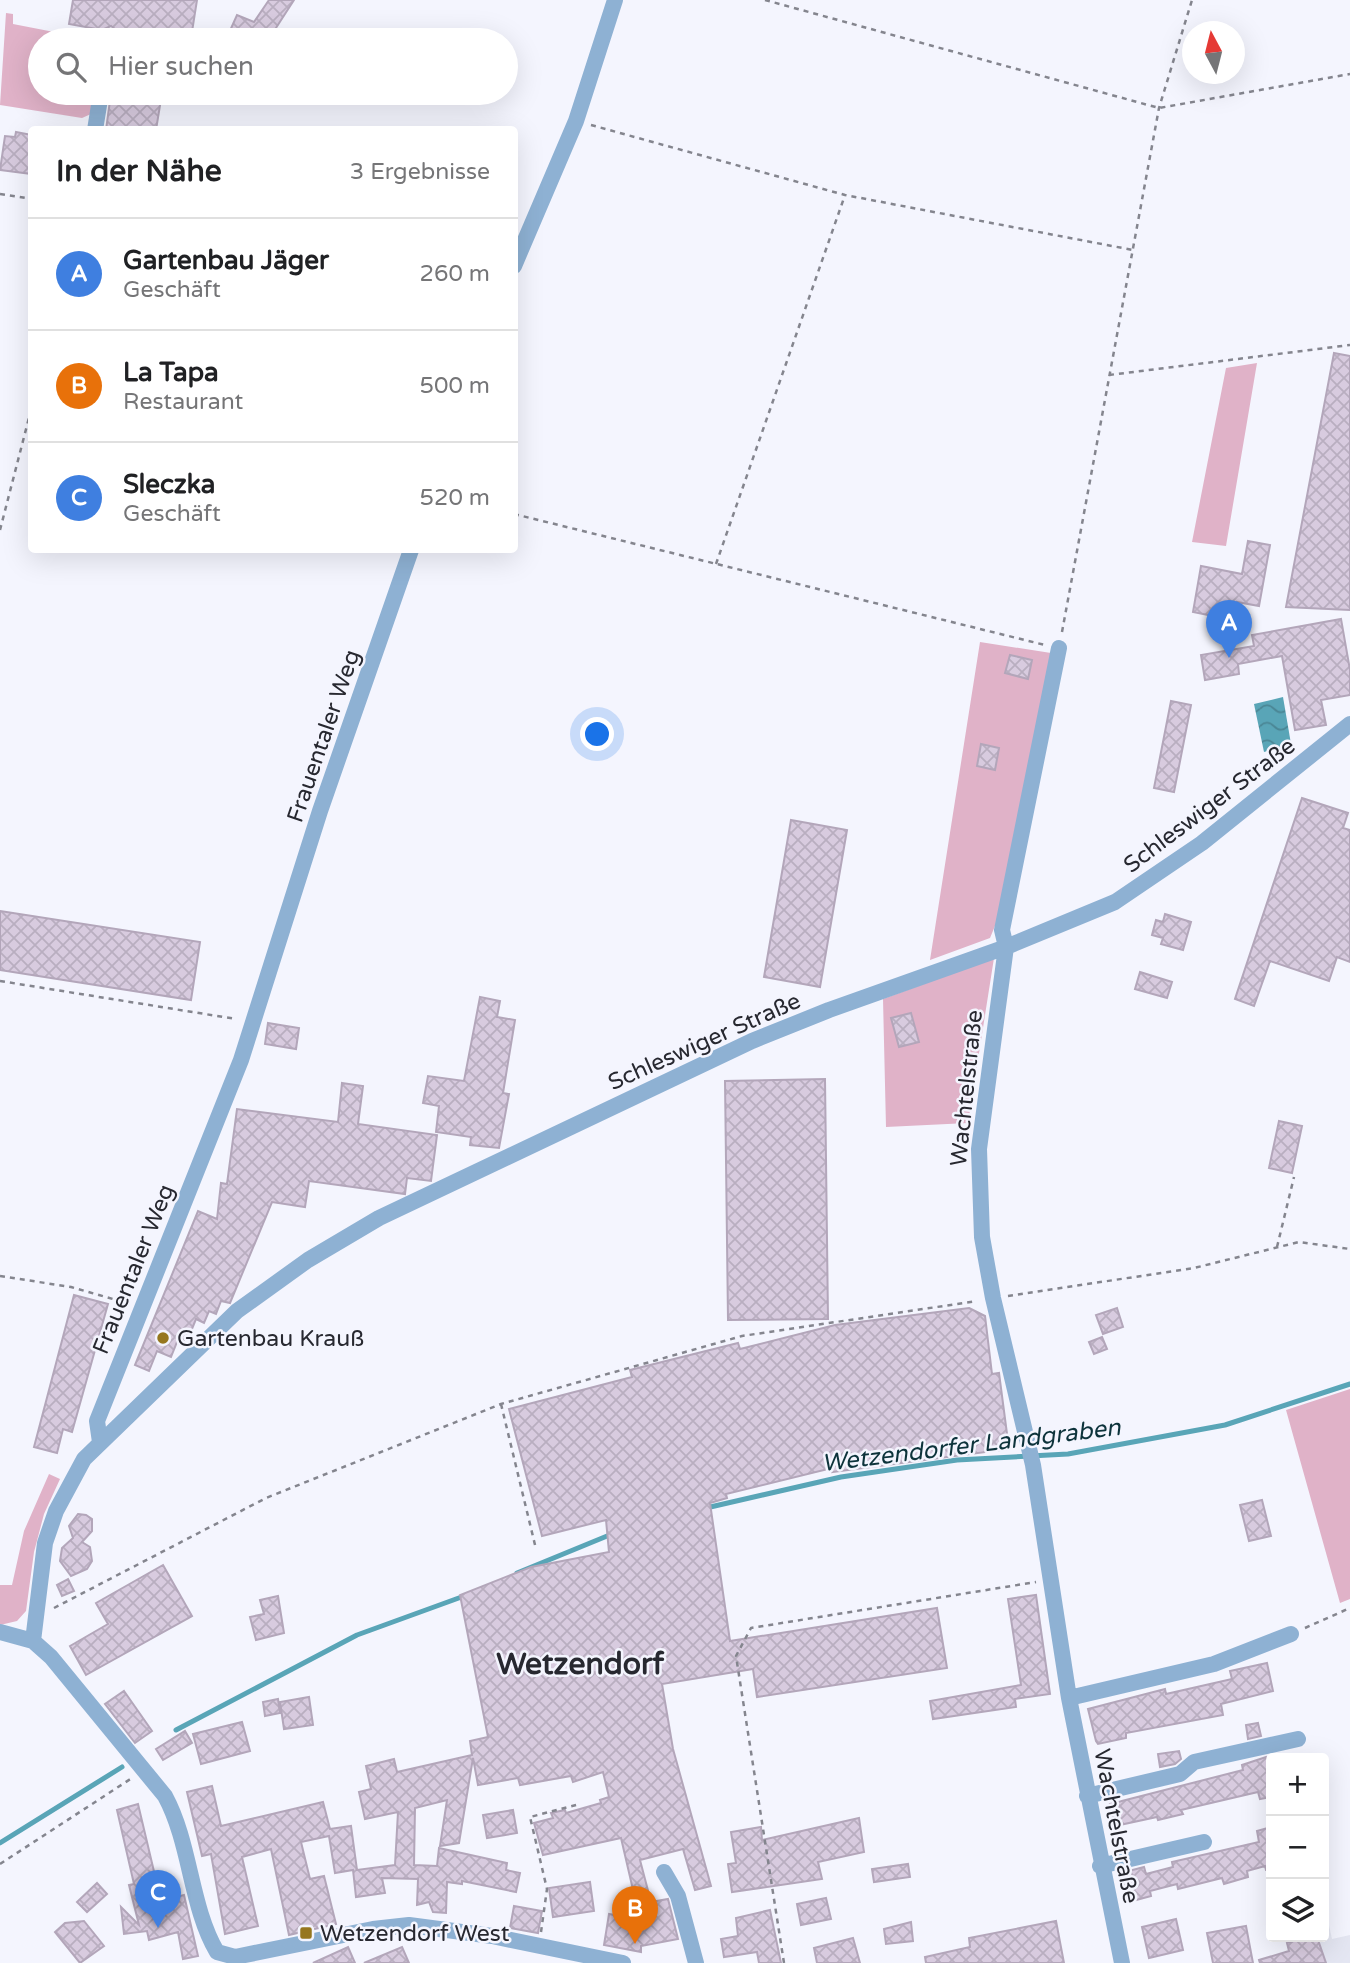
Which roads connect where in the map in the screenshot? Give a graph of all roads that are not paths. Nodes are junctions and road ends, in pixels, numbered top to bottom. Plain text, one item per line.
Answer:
1 (615, 0) edge
2 (99, 105) edge
3 (96, 126) edge
4 (518, 257) edge
5 (410, 553) edge
6 (1059, 648) road end
7 (1350, 724) edge
8 (1006, 947) junction
9 (100, 1442) junction
10 (0, 1632) edge
11 (1291, 1634) road end
12 (33, 1641) junction
13 (1069, 1698) junction
14 (1298, 1740) dead end
15 (1087, 1796) junction
16 (1204, 1842) dead end
17 (1100, 1866) junction
18 (664, 1872) dead end
19 (214, 1957) edge
20 (623, 1963) edge
21 (696, 1963) edge
22 (1122, 1963) edge

1 - 4 street
2 - 3 street
5 - 9 street, Frauentaler Weg
6 - 8 street, Wachtelstraße
7 - 8 street, Schleswiger Straße
8 - 9 street, Schleswiger Straße
8 - 13 street, Wachtelstraße
9 - 12 street
10 - 12 street
11 - 13 street
12 - 19 street
13 - 15 street, Wachtelstraße
14 - 15 street
15 - 17 street, Wachtelstraße
16 - 17 street
17 - 22 street, Wachtelstraße
18 - 21 street
19 - 20 street

